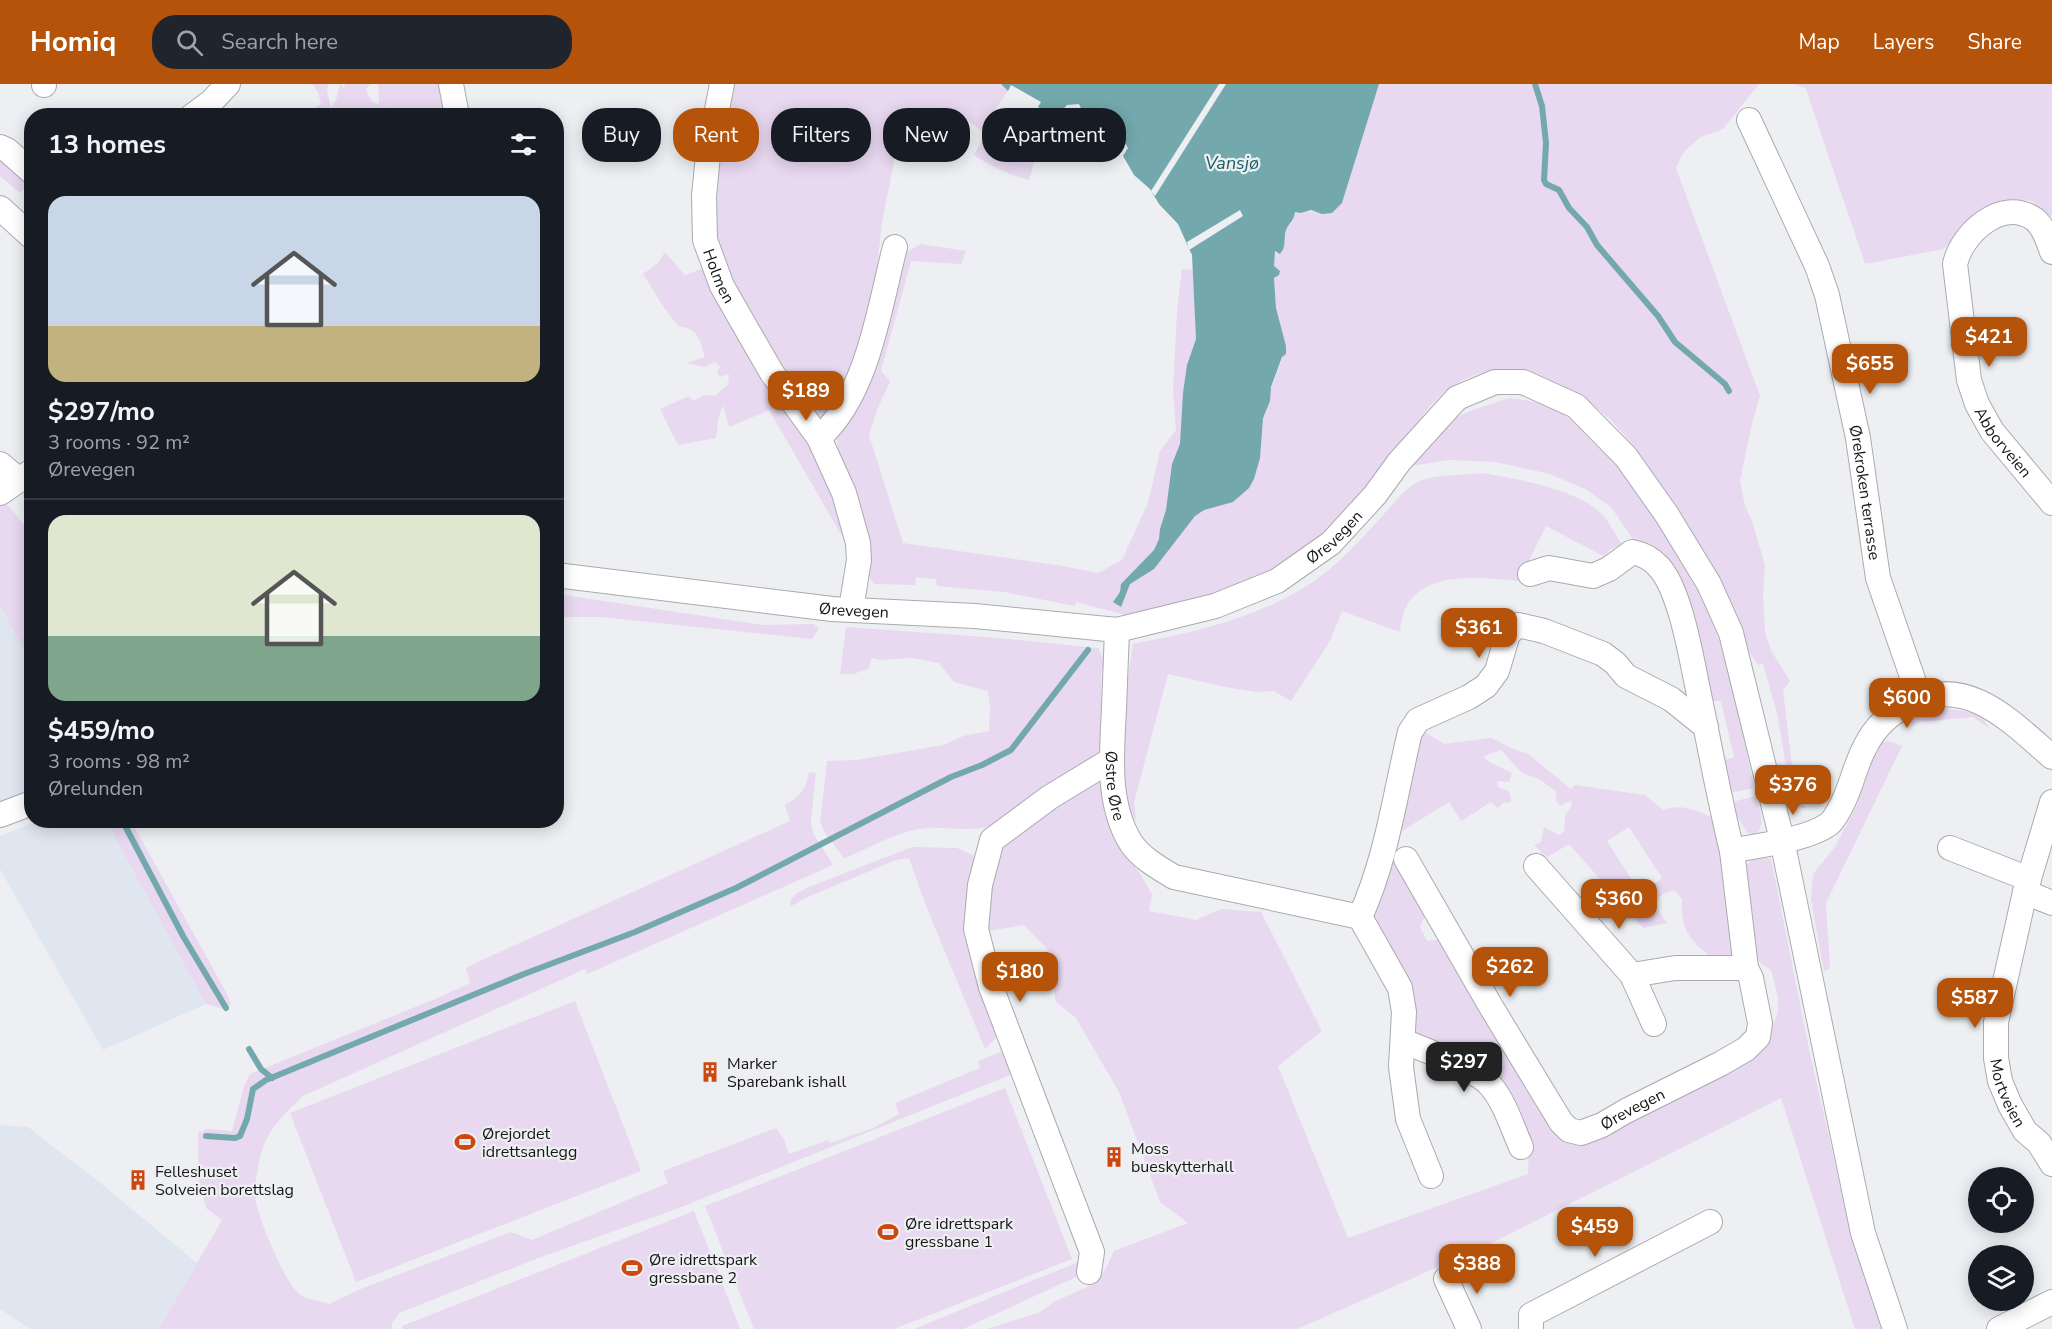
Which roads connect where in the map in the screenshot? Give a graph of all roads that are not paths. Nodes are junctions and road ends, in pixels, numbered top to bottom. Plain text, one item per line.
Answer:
1 (228, 84) edge
2 (451, 84) edge
3 (719, 85) edge
4 (208, 108) edge
5 (456, 108) edge
6 (1749, 120) dead end
7 (0, 147) edge
8 (24, 165) edge
9 (0, 208) edge
10 (24, 230) edge
11 (895, 248) dead end
12 (2052, 252) edge
13 (819, 438) junction
14 (0, 464) edge
15 (17, 481) edge
16 (2052, 503) edge
17 (1530, 574) dead end
18 (564, 576) edge
19 (851, 609) junction
20 (1118, 630) junction
21 (1921, 698) junction
22 (1706, 728) junction
23 (2052, 758) edge
24 (1111, 760) junction
25 (2052, 802) edge
26 (24, 806) edge
27 (0, 815) edge
28 (1782, 840) junction
29 (1950, 848) dead end
30 (1732, 850) junction
31 (1406, 859) dead end
32 (1536, 866) dead end
33 (2027, 885) junction
34 (2052, 903) edge
35 (1360, 917) junction
36 (1746, 968) junction
37 (1632, 975) junction
38 (1654, 1024) dead end
39 (1403, 1041) junction
40 (2046, 1141) edge
41 (1521, 1147) dead end
42 (2052, 1164) edge
43 (1431, 1176) dead end
44 (1710, 1222) dead end
45 (1089, 1272) dead end
46 (1446, 1279) dead end
47 (2052, 1302) edge
48 (1469, 1329) edge
49 (1531, 1329) edge
50 (1895, 1329) edge
51 (1999, 1329) edge

1 - 4 street
2 - 5 street
3 - 13 street, Holmen
6 - 21 street, Ørekroken terrasse
7 - 8 street
9 - 10 street
11 - 13 street
12 - 16 street, Abborveien
13 - 19 street, Holmen
14 - 15 street
17 - 22 street, Ørevegen
18 - 19 street, Ørevegen
19 - 20 street, Ørevegen
20 - 24 street, Østre Øre
20 - 28 street, Ørevegen
21 - 23 street
21 - 28 street
22 - 30 street, Ørevegen
22 - 35 street
24 - 35 street, Østre Øre
24 - 45 street
25 - 33 street, Mortveien
26 - 27 street
28 - 30 street
28 - 50 street, Ørevegen
29 - 33 street
30 - 36 street, Ørevegen
31 - 36 street, Ørevegen
32 - 37 street
33 - 34 street
33 - 40 street, Mortveien
35 - 39 street
36 - 37 street
37 - 38 street
39 - 41 street
39 - 43 street
40 - 42 street, Mortveien
44 - 49 street
46 - 48 street
47 - 51 street

